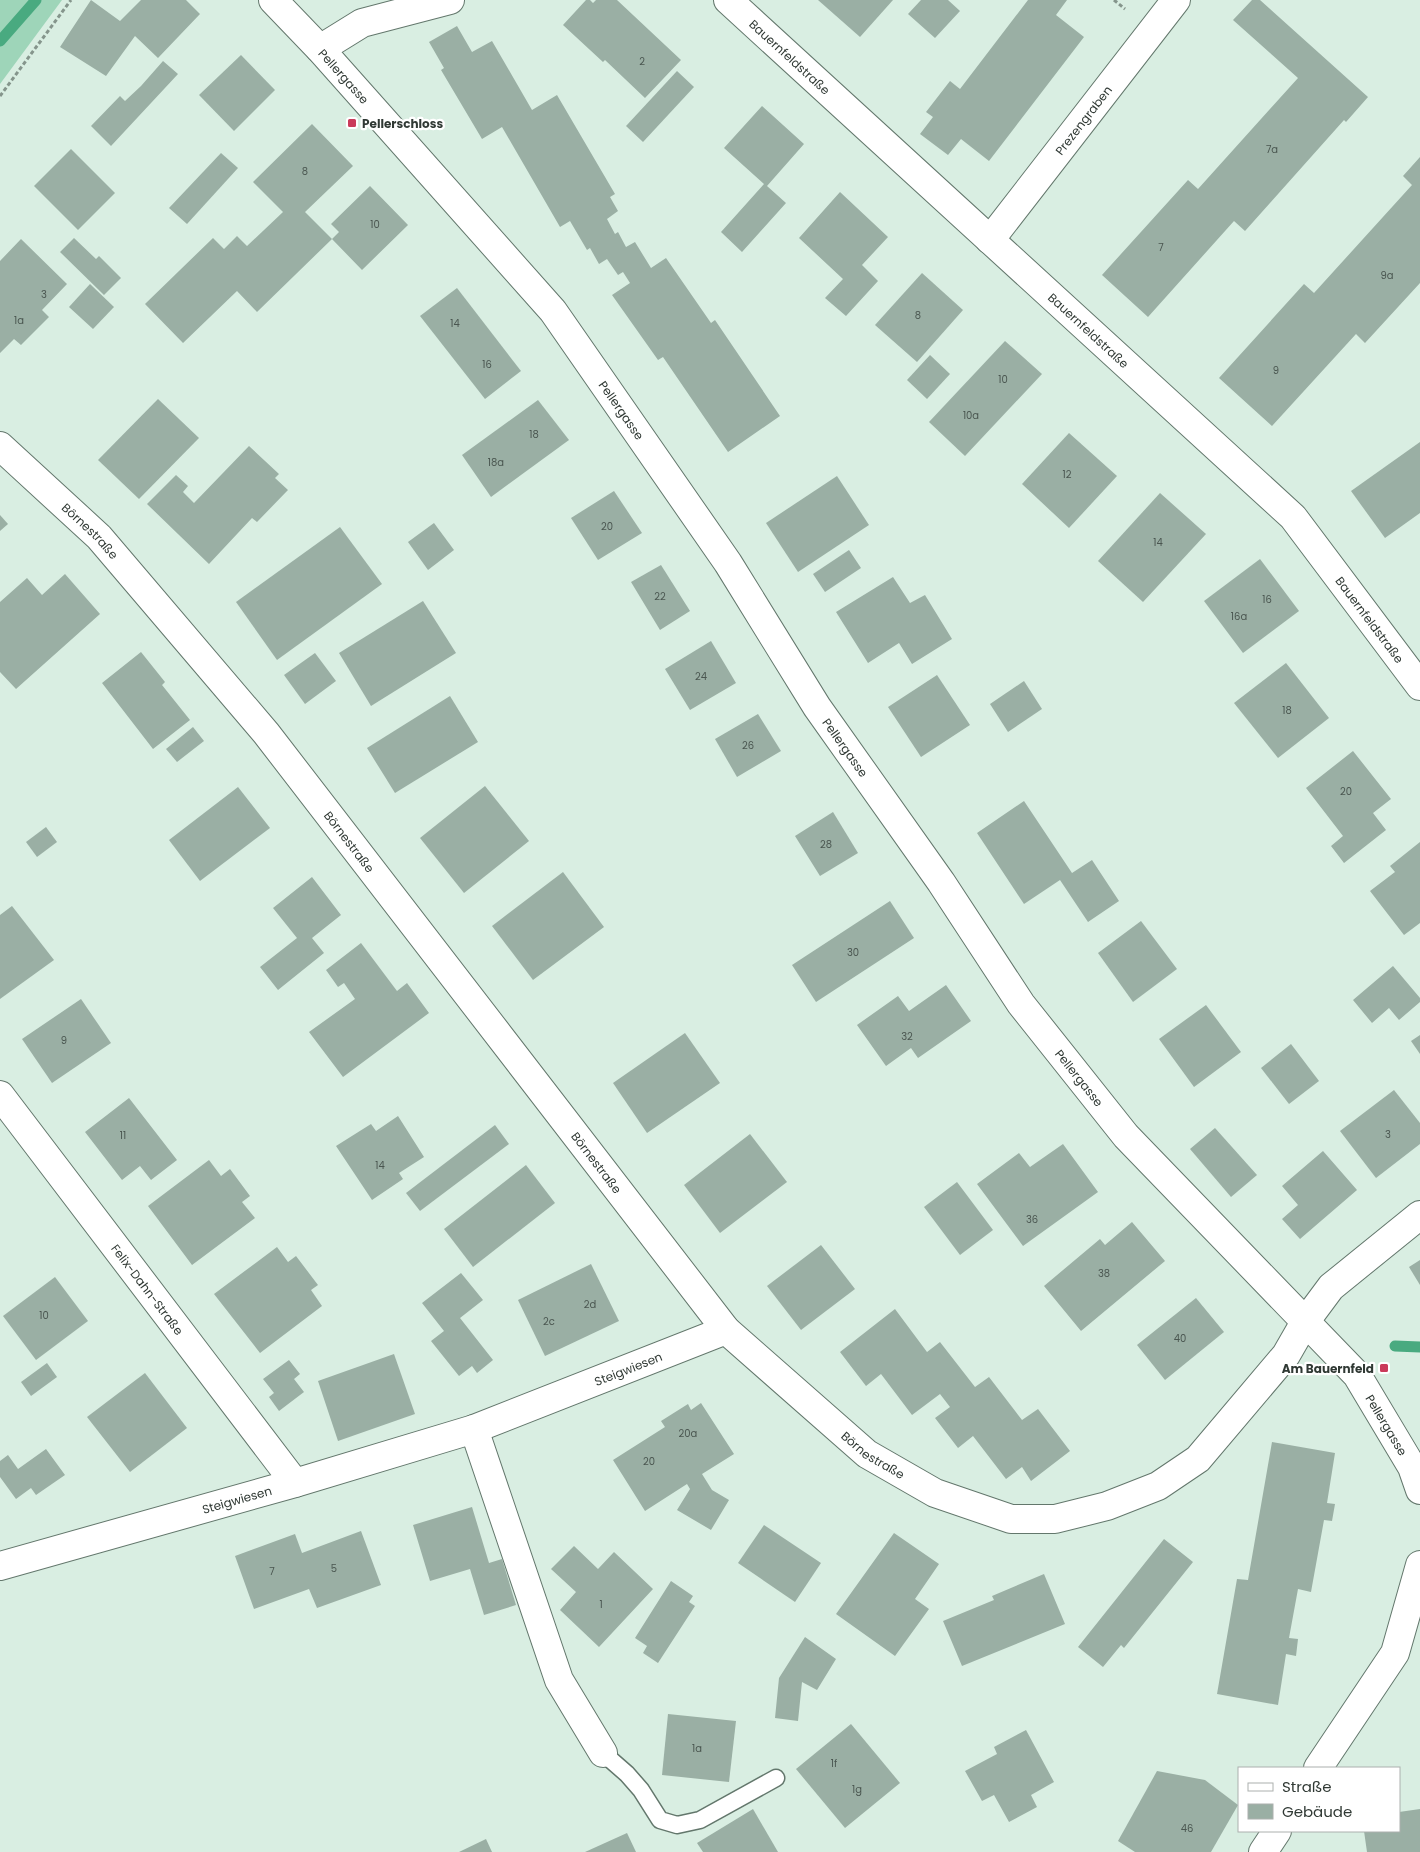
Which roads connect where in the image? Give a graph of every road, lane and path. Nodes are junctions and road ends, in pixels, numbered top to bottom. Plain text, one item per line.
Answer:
1 (71, 0) edge
2 (273, 0) edge
3 (450, 0) edge
4 (728, 0) edge
5 (1176, 0) edge
6 (320, 49) junction
7 (0, 96) edge
8 (990, 240) junction
9 (0, 446) edge
10 (1420, 686) edge
11 (0, 1095) edge
12 (1420, 1215) edge
13 (1305, 1322) junction
14 (726, 1330) junction
15 (474, 1429) junction
16 (295, 1483) junction
17 (1420, 1490) edge
18 (1420, 1565) edge
19 (0, 1566) edge
20 (603, 1753) joint
21 (1319, 1767) edge
22 (776, 1778) dead end
23 (1276, 1832) edge
24 (1263, 1852) edge

1 - 7 path
2 - 6 street, Pellergasse
3 - 6 street
4 - 8 street, Bauernfeldstraße
5 - 8 street, Prezengraben
6 - 13 street, Pellergasse
8 - 10 street, Bauernfeldstraße
9 - 14 street, Börnestraße
11 - 16 street, Felix-Dahn-Straße
12 - 13 street
13 - 14 street, Börnestraße
13 - 17 street, Pellergasse
14 - 15 street, Steigwiesen
15 - 16 street, Steigwiesen
15 - 20 street
16 - 19 street, Steigwiesen
18 - 21 street
20 - 22 lane
23 - 24 street

